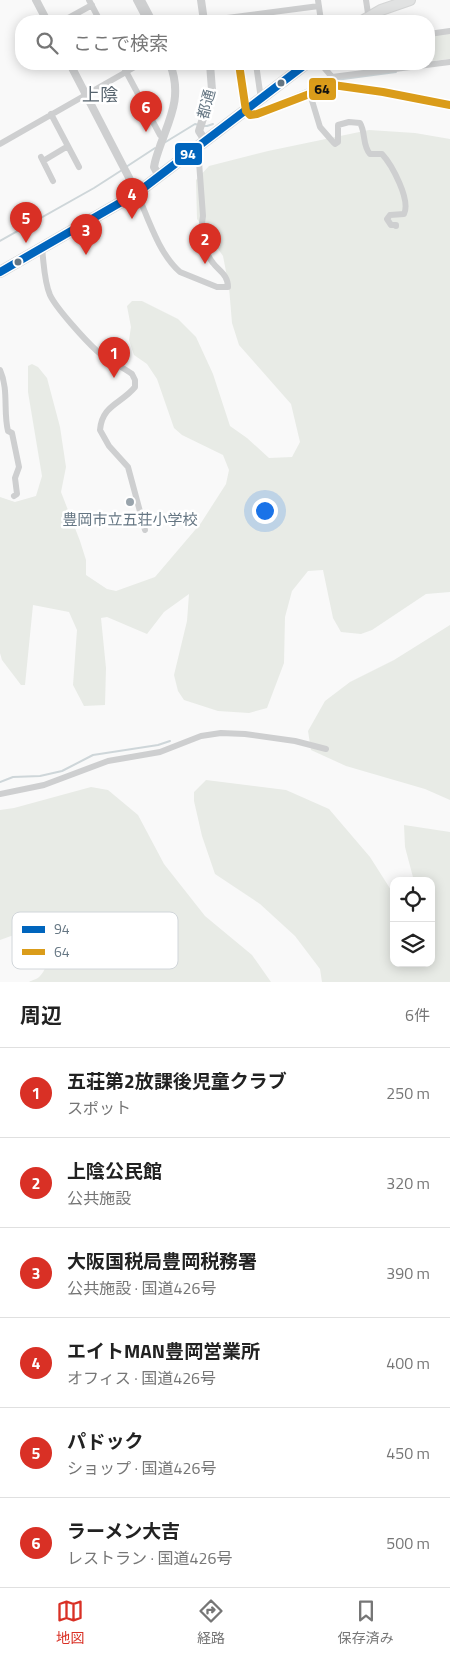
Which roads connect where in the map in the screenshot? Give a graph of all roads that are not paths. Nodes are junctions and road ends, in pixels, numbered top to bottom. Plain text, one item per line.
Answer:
1 (36, 0) edge
2 (137, 0) edge
3 (142, 0) edge
4 (201, 0) edge
5 (366, 0) edge
6 (410, 0) edge
7 (90, 2) edge
8 (319, 3) edge
9 (45, 15) edge
10 (72, 15) edge
11 (97, 15) edge
12 (145, 15) edge
13 (150, 15) edge
14 (203, 15) edge
15 (242, 15) edge
16 (366, 15) edge
17 (375, 15) edge
18 (450, 31) edge
19 (435, 33) edge
20 (450, 62) edge
21 (435, 63) edge
22 (73, 70) edge
23 (130, 70) edge
24 (172, 70) edge
25 (210, 70) edge
26 (240, 70) edge
27 (257, 70) edge
28 (298, 70) edge
29 (326, 70) edge
30 (361, 70) edge
31 (126, 72) junction
32 (310, 94) junction
33 (86, 95) junction
34 (261, 99) junction
35 (450, 105) edge
36 (246, 111) junction
37 (52, 114) junction
38 (163, 139) junction
39 (0, 144) edge
40 (202, 145) junction
41 (68, 146) junction
42 (79, 167) dead end
43 (159, 176) junction
44 (53, 181) dead end
45 (137, 193) junction
46 (397, 226) dead end
47 (42, 249) junction
48 (0, 272) edge
49 (0, 370) edge
50 (14, 496) dead end
51 (145, 530) dead end
52 (326, 749) dead end
53 (0, 794) edge

1 - 9 street
2 - 12 street
3 - 13 street
4 - 14 street
5 - 16 street
6 - 17 highway
7 - 10 street
7 - 11 street
8 - 15 street
18 - 19 street
20 - 21 street
22 - 33 street
23 - 31 street
24 - 38 street
25 - 40 street, 都通
26 - 36 street
27 - 34 street
28 - 34 highway
29 - 30 street
31 - 33 street
31 - 38 street
32 - 35 street
32 - 36 street
32 - 46 street
33 - 37 street
33 - 45 street
34 - 36 highway
36 - 40 highway
37 - 39 street
37 - 41 street
38 - 43 street
40 - 43 highway
40 - 45 street
41 - 42 street
41 - 44 street
43 - 45 highway
45 - 47 highway
47 - 48 highway
47 - 51 street
49 - 50 street
52 - 53 street

